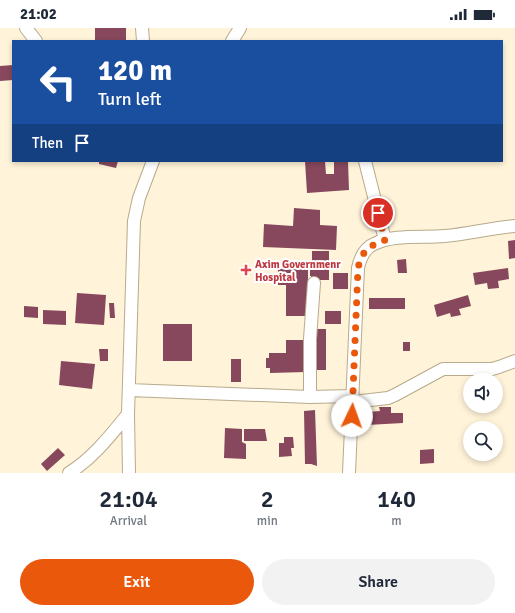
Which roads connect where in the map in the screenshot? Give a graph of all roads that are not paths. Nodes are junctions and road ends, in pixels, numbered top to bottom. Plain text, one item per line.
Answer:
1 (26, 28) edge
2 (142, 28) edge
3 (240, 28) edge
4 (35, 40) edge
5 (143, 40) edge
6 (233, 40) edge
7 (153, 162) edge
8 (365, 162) edge
9 (515, 226) edge
10 (385, 240) junction
11 (314, 283) dead end
12 (515, 361) edge
13 (129, 390) junction
14 (310, 397) junction
15 (353, 399) junction
16 (128, 414) junction
17 (69, 473) edge
18 (129, 473) edge
19 (349, 473) edge

1 - 4 street
2 - 5 street
3 - 6 street
7 - 13 street
8 - 10 street
9 - 10 street
10 - 15 street
11 - 14 street
12 - 15 street
13 - 14 street
13 - 16 street
14 - 15 street
15 - 19 street
16 - 17 street
16 - 18 street

